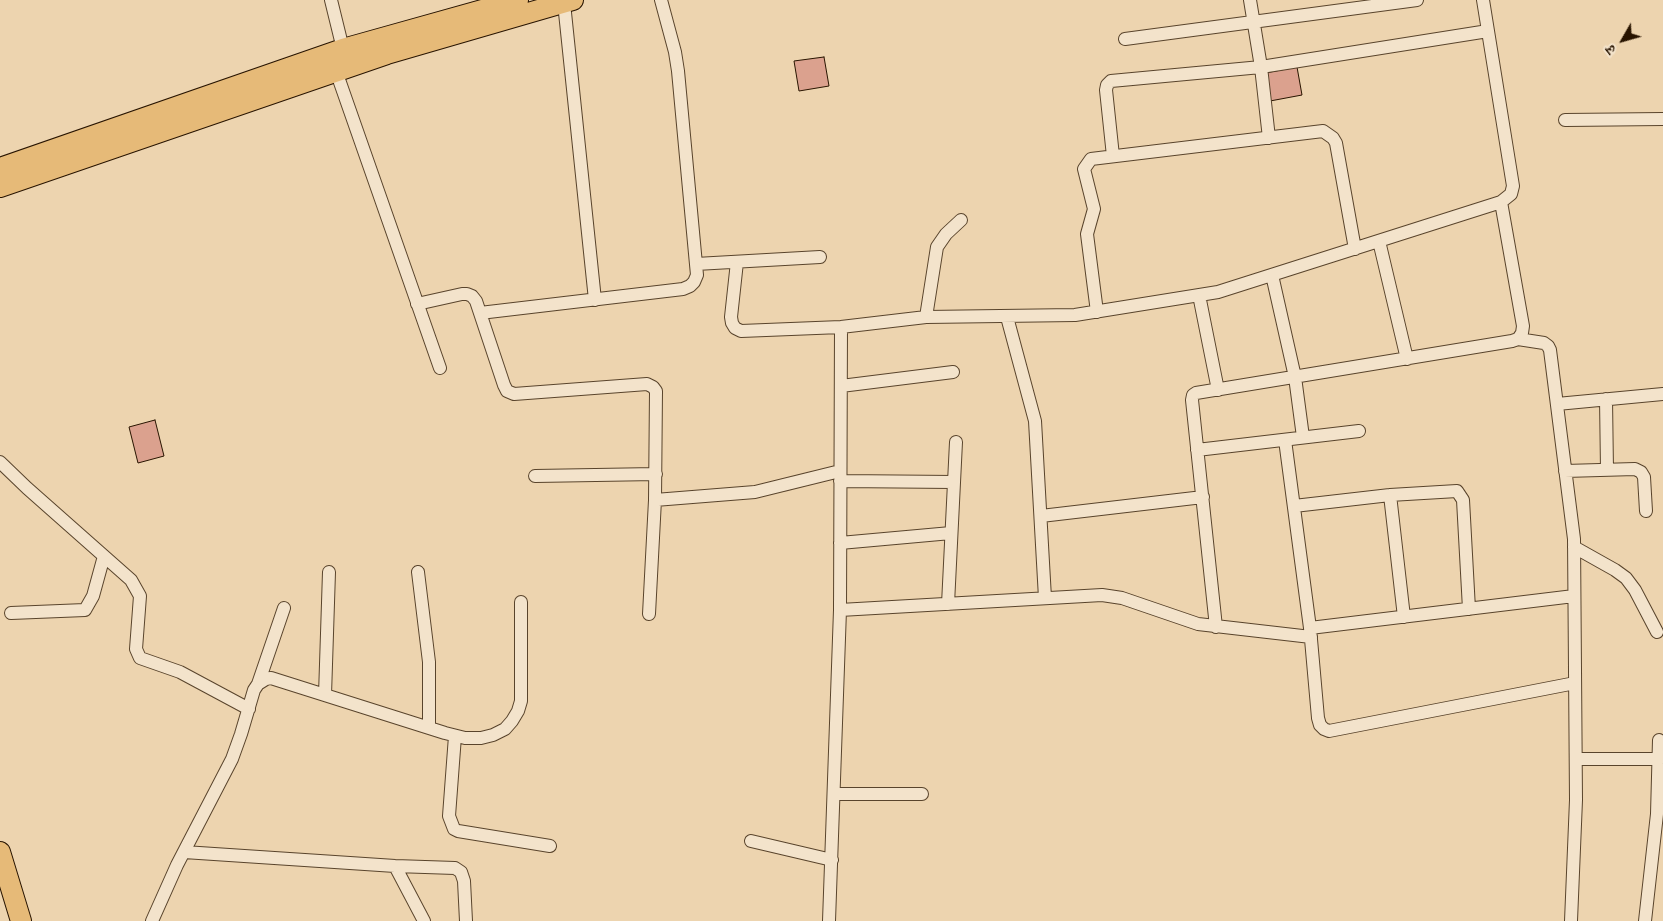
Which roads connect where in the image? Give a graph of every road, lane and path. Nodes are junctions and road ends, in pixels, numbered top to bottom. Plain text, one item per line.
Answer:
1 (331, 0) edge
2 (518, 0) edge
3 (661, 0) edge
4 (1250, 0) edge
5 (1416, 0) edge
6 (1483, 0) edge
7 (569, 1) edge
8 (1253, 22) junction
9 (1488, 31) junction
10 (1125, 39) dead end
11 (343, 49) junction
12 (1261, 67) junction
13 (336, 71) junction
14 (1663, 119) edge
15 (1565, 120) dead end
16 (1268, 138) junction
17 (1113, 156) junction
18 (0, 168) edge
19 (0, 187) edge
20 (1501, 202) junction
21 (961, 220) dead end
22 (1379, 241) junction
23 (1354, 249) junction
24 (820, 257) dead end
25 (737, 262) junction
26 (696, 264) junction
27 (1272, 275) junction
28 (1199, 295) junction
29 (595, 300) junction
30 (417, 304) junction
31 (1097, 312) junction
32 (480, 313) junction
33 (926, 317) junction
34 (1006, 317) junction
35 (841, 328) junction
36 (1518, 339) junction
37 (1407, 358) junction
38 (440, 368) dead end
39 (953, 372) dead end
40 (1295, 377) junction
41 (841, 386) junction
42 (1218, 390) junction
43 (1663, 394) edge
44 (1606, 399) junction
45 (1557, 404) junction
46 (1358, 430) dead end
47 (1303, 438) junction
48 (1285, 440) junction
49 (956, 442) dead end
50 (1197, 450) junction
51 (0, 462) edge
52 (1607, 470) junction
53 (1565, 471) junction
54 (656, 474) junction
55 (535, 476) dead end
56 (840, 476) junction
57 (954, 482) junction
58 (1390, 495) junction
59 (1202, 497) junction
60 (655, 500) junction
61 (1294, 506) junction
62 (1646, 511) dead end
63 (1040, 516) junction
64 (951, 533) junction
65 (840, 543) junction
66 (1574, 546) junction
67 (104, 556) junction
68 (329, 572) dead end
69 (418, 572) dead end
70 (1574, 596) junction
71 (1045, 598) junction
72 (521, 602) dead end
73 (948, 604) junction
74 (284, 608) dead end
75 (1469, 609) junction
76 (840, 610) junction
77 (11, 613) dead end
78 (649, 614) dead end
79 (1404, 617) junction
80 (1216, 627) junction
81 (1657, 632) dead end
82 (1311, 633) junction
83 (1575, 683) junction
84 (258, 684) junction
85 (325, 695) junction
86 (249, 709) junction
87 (429, 728) junction
88 (455, 736) junction
89 (1659, 740) dead end
90 (1659, 758) junction
91 (1576, 759) junction
92 (834, 794) junction
93 (922, 794) dead end
94 (751, 840) dead end
95 (550, 846) dead end
96 (0, 852) edge
97 (184, 852) junction
98 (832, 860) junction
99 (395, 866) junction
100 (6, 894) edge
101 (21, 921) edge
102 (152, 921) edge
103 (424, 921) edge
104 (466, 921) edge
105 (830, 921) edge
106 (1571, 921) edge
107 (1645, 921) edge

1 - 11 street
2 - 11 main road
3 - 26 street
4 - 8 street
5 - 8 street
6 - 9 street
7 - 13 main road
7 - 29 street
8 - 10 street
8 - 12 street
9 - 12 street
9 - 20 street
11 - 18 main road
12 - 16 street
12 - 17 street
13 - 19 main road
13 - 30 street
14 - 15 street
16 - 17 street
16 - 23 street
17 - 31 street
20 - 22 street
20 - 36 street
21 - 33 street
22 - 23 street
22 - 37 street
23 - 27 street
24 - 25 street
25 - 26 street
25 - 35 street
26 - 29 street
27 - 28 street
27 - 40 street
28 - 31 street
28 - 42 street
29 - 32 street
30 - 32 street
30 - 38 street
31 - 34 street
32 - 54 street
33 - 34 street
33 - 35 street
34 - 63 street
35 - 41 street
36 - 37 street
36 - 45 street
37 - 40 street
39 - 41 street
40 - 42 street
40 - 47 street
41 - 56 street
42 - 50 street
43 - 44 street
44 - 45 street
44 - 52 street
45 - 53 street
46 - 47 street
47 - 48 street
48 - 50 street
48 - 61 street
49 - 57 street
50 - 59 street
51 - 67 street
52 - 53 street
52 - 62 street
53 - 66 street
54 - 55 street
54 - 60 street
56 - 57 street
56 - 60 street
56 - 65 street
57 - 64 street
58 - 61 street
58 - 75 street
58 - 79 street
59 - 63 street
59 - 80 street
60 - 78 street
61 - 82 street
63 - 71 street
64 - 65 street
64 - 73 street
65 - 76 street
66 - 70 street
66 - 81 street
67 - 77 street
67 - 86 street
68 - 85 street
69 - 87 street
70 - 75 street
70 - 83 street
71 - 73 street
71 - 80 street
72 - 88 street
73 - 76 street
74 - 84 street
75 - 79 street
76 - 92 street
79 - 82 street
80 - 82 street
82 - 83 street
83 - 91 street
84 - 85 street
84 - 86 street
85 - 87 street
86 - 97 street
87 - 88 street
88 - 95 street
89 - 90 street
90 - 91 street
90 - 107 street
91 - 106 street
92 - 93 street
92 - 98 street
94 - 98 street
96 - 100 main road
97 - 99 street
97 - 102 street
98 - 105 street
99 - 103 street
99 - 104 street
100 - 101 main road

